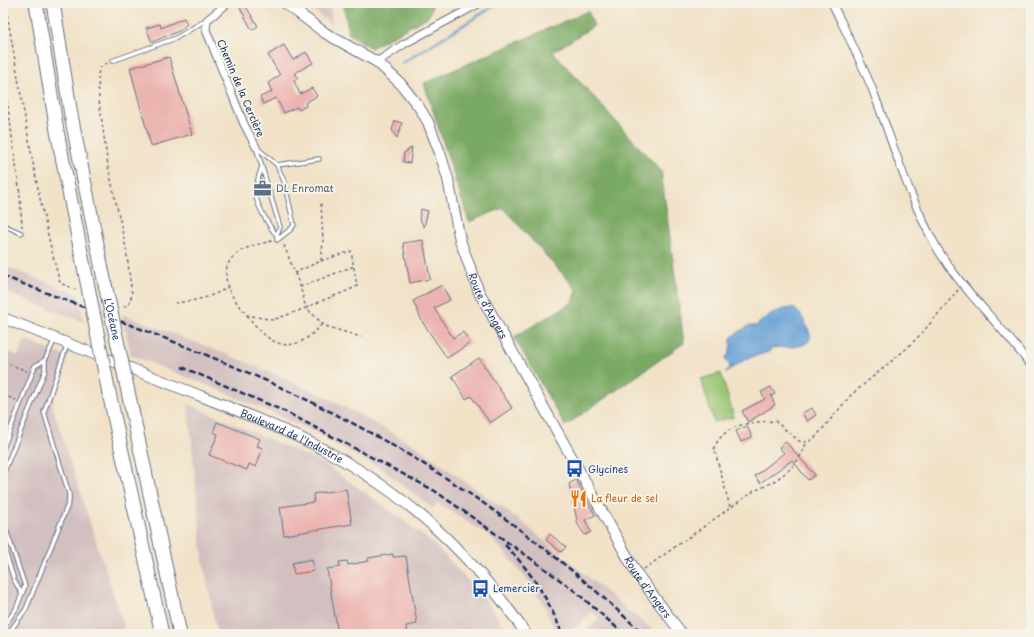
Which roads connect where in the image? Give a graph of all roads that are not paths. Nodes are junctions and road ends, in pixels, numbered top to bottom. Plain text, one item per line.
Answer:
1 (36, 3) edge
2 (53, 3) edge
3 (228, 3) edge
4 (285, 3) edge
5 (480, 3) edge
6 (832, 3) edge
7 (207, 20) junction
8 (112, 62) dead end
9 (376, 62) junction
10 (256, 148) junction
11 (319, 159) dead end
12 (277, 165) junction
13 (262, 168) junction
14 (3, 225) edge
15 (21, 233) road end
16 (278, 238) junction
17 (3, 318) edge
18 (55, 338) junction
19 (68, 343) junction
20 (45, 360) junction
21 (1031, 366) edge
22 (3, 448) edge
23 (3, 474) edge
24 (3, 521) edge
25 (3, 545) edge
26 (25, 586) junction
27 (34, 590) junction
28 (22, 594) junction
29 (3, 628) edge
30 (8, 634) edge
31 (162, 634) edge
32 (180, 634) edge
33 (526, 634) edge
34 (682, 634) edge

1 - 31 highway, L’Océane, bridge
2 - 32 highway, L’Océane, bridge
3 - 7 street
4 - 9 street, Route d'Angers
5 - 9 street
6 - 21 street
7 - 8 lane
7 - 10 street, Chemin de la Cerclère
9 - 34 street, Route d'Angers
10 - 12 lane, Chemin de la Cerclère
10 - 13 lane
11 - 12 lane
12 - 16 lane, Chemin de la Cerclère
13 - 16 lane
13 - 16 lane
14 - 15 lane
17 - 18 street, Boulevard de l'Industrie
18 - 19 street, Boulevard de l'Industrie
18 - 20 lane
19 - 27 lane
19 - 33 street, Boulevard de l'Industrie
20 - 22 lane
20 - 23 lane
24 - 26 lane
25 - 28 lane
26 - 27 lane
26 - 28 lane
27 - 30 lane
28 - 29 lane

